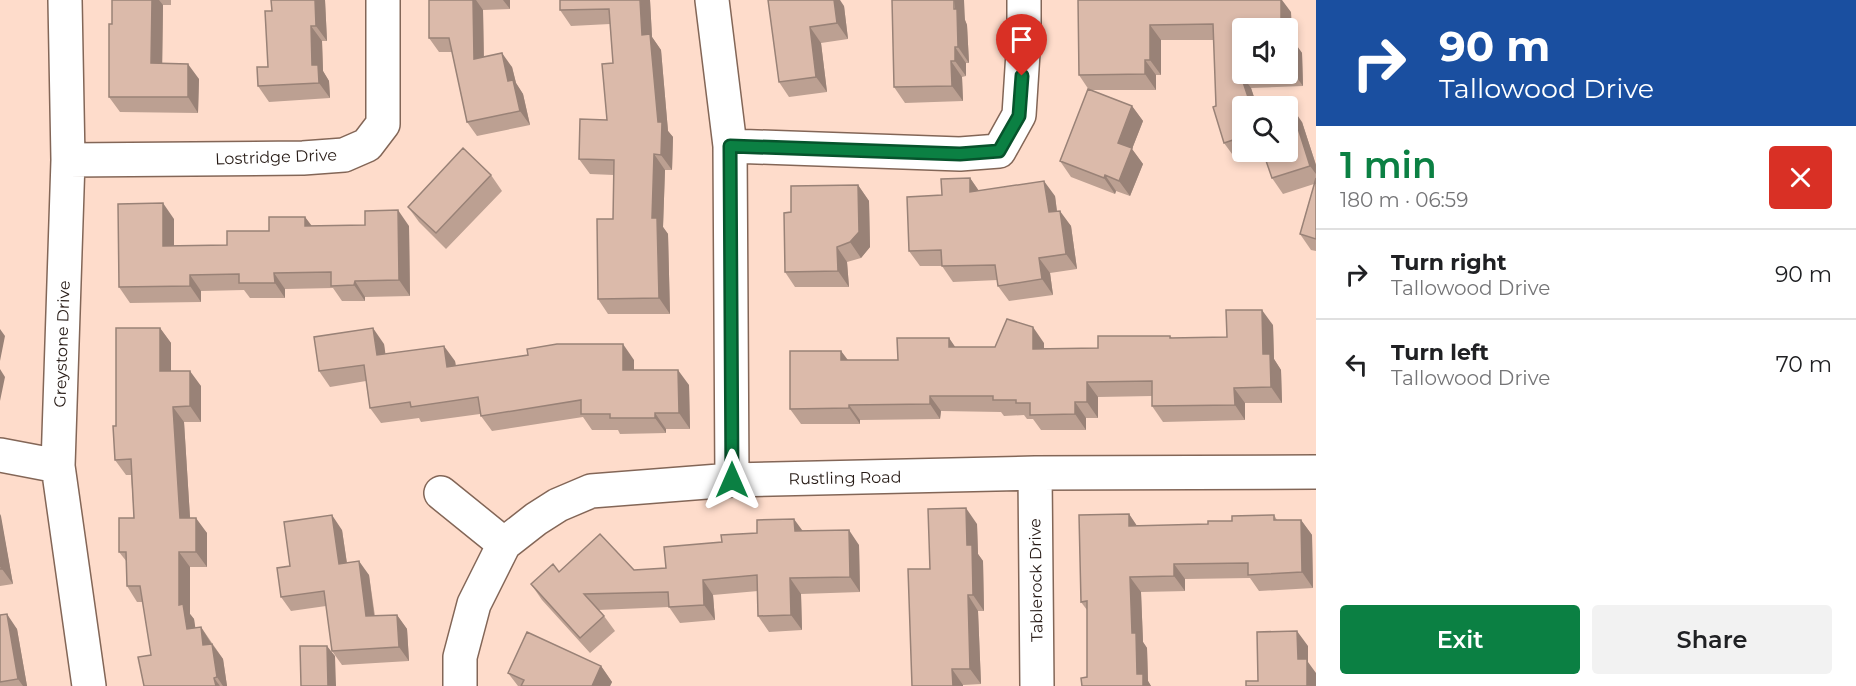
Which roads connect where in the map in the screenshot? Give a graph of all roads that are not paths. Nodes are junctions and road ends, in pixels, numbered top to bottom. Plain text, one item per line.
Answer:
1 (65, 0) edge
2 (383, 0) edge
3 (712, 0) edge
4 (1024, 0) edge
5 (730, 146) junction
6 (69, 160) junction
7 (0, 455) edge
8 (58, 466) junction
9 (1316, 472) edge
10 (1035, 473) junction
11 (732, 480) junction
12 (441, 493) dead end
13 (504, 544) junction
14 (89, 686) edge
15 (460, 686) edge
16 (1038, 686) edge

1 - 6 street, Greystone Drive
2 - 6 street, Lostridge Drive
3 - 5 street
4 - 5 street
5 - 11 street
6 - 8 street, Greystone Drive
7 - 8 street
8 - 14 street, Greystone Drive
9 - 10 street, Rustling Road
10 - 11 street, Rustling Road
10 - 16 street, Tablerock Drive
11 - 13 street, Rustling Road
12 - 13 street
13 - 15 street, Rustling Road

